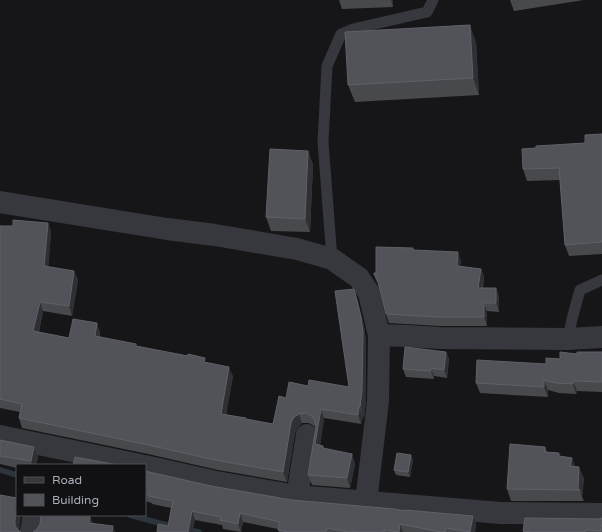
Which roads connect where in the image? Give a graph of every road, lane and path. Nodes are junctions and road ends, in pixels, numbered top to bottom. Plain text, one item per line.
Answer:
1 (433, 0) edge
2 (0, 202) edge
3 (332, 259) junction
4 (602, 280) edge
5 (379, 335) junction
6 (602, 337) edge
7 (568, 338) junction
8 (307, 435) dead end
9 (0, 436) edge
10 (44, 456) edge
11 (129, 464) edge
12 (146, 466) edge
13 (297, 496) junction
14 (366, 502) junction
15 (602, 514) edge
16 (34, 516) edge
17 (31, 532) edge

1 - 3 lane
2 - 3 street
3 - 5 street
4 - 7 lane
5 - 7 street
5 - 14 street
6 - 7 street
8 - 13 street
9 - 10 street
10 - 11 street
12 - 13 street
13 - 14 street
14 - 15 street
16 - 17 street

